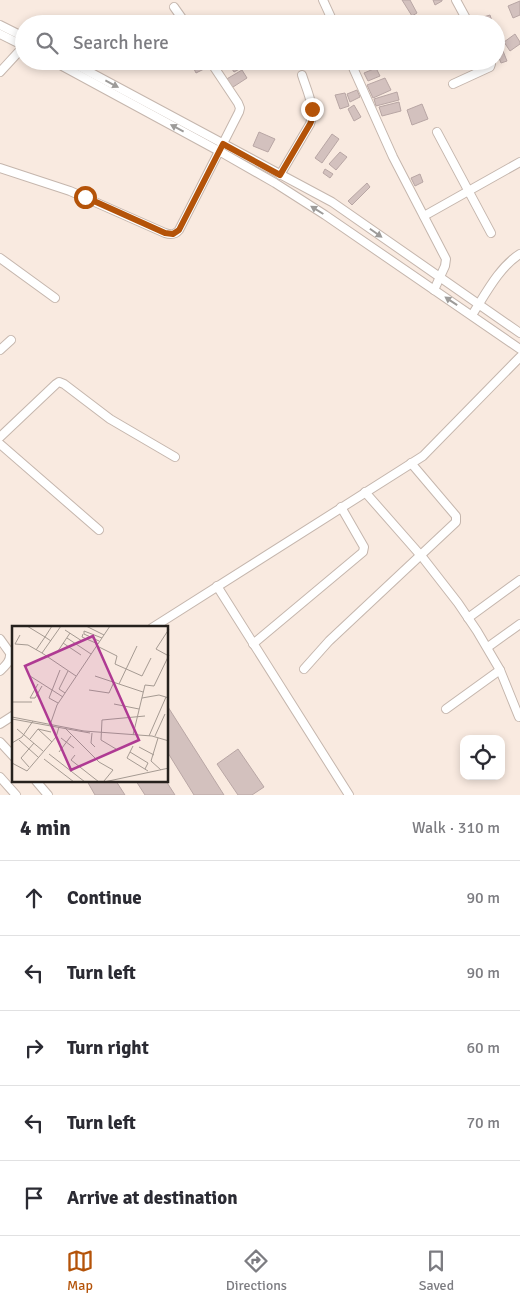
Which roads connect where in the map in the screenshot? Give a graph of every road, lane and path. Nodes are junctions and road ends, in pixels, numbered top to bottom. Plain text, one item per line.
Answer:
1 (323, 0) edge
2 (456, 0) edge
3 (174, 7) dead end
4 (180, 15) edge
5 (330, 15) edge
6 (464, 15) edge
7 (0, 25) edge
8 (15, 32) edge
9 (0, 34) edge
10 (15, 42) edge
11 (15, 56) edge
12 (71, 70) edge
13 (85, 70) edge
14 (216, 70) edge
15 (354, 70) edge
16 (483, 70) edge
17 (0, 72) edge
18 (302, 75) dead end
19 (453, 84) dead end
20 (437, 132) dead end
21 (221, 147) junction
22 (520, 162) edge
23 (0, 168) edge
24 (280, 175) junction
25 (468, 191) junction
26 (424, 216) junction
27 (491, 233) dead end
28 (520, 254) edge
29 (0, 258) edge
30 (440, 277) junction
31 (434, 290) junction
32 (55, 298) dead end
33 (479, 304) junction
34 (472, 315) junction
35 (520, 333) edge
36 (11, 340) dead end
37 (520, 349) edge
38 (0, 350) edge
39 (520, 357) edge
40 (0, 437) edge
41 (0, 444) edge
42 (175, 457) dead end
43 (411, 463) junction
44 (365, 492) junction
45 (342, 507) junction
46 (99, 530) dead end
47 (420, 555) junction
48 (520, 580) edge
49 (217, 586) junction
50 (468, 618) junction
51 (520, 624) edge
52 (155, 626) edge
53 (0, 639) edge
54 (253, 644) junction
55 (488, 647) junction
56 (304, 668) dead end
57 (500, 670) junction
58 (0, 671) edge
59 (446, 709) dead end
60 (519, 717) dead end
61 (0, 742) edge
62 (12, 755) edge
63 (0, 776) edge
64 (37, 782) edge
65 (16, 795) edge
66 (48, 795) edge
67 (350, 795) edge

1 - 5 street
2 - 6 street
3 - 4 street
7 - 8 street
9 - 10 street
11 - 17 street
21 -> 12 street
13 -> 21 street
14 - 21 street
15 - 26 street
16 - 19 street
18 - 24 street
20 - 25 street
21 - 23 street
21 - 24 street
31 -> 21 street
22 - 25 street
24 -> 30 street
25 - 26 street
25 - 27 street
26 - 30 street
28 - 33 street
29 - 32 street
30 - 31 street
30 - 33 street
34 -> 31 street
33 - 34 street
33 - 35 street
34 - 37 street
36 - 38 street
39 - 43 street
40 - 42 street
41 - 46 street
43 - 44 street
43 - 47 street
44 - 45 street
44 - 47 street
45 - 49 street
45 - 54 street
47 - 50 street
47 - 56 street
48 - 50 street
49 - 52 street
49 - 54 street
50 - 55 street
51 - 55 street
53 - 58 street
54 - 67 street
55 - 57 street
57 - 59 street
57 - 60 street
61 - 62 street
63 - 65 street
64 - 66 street

